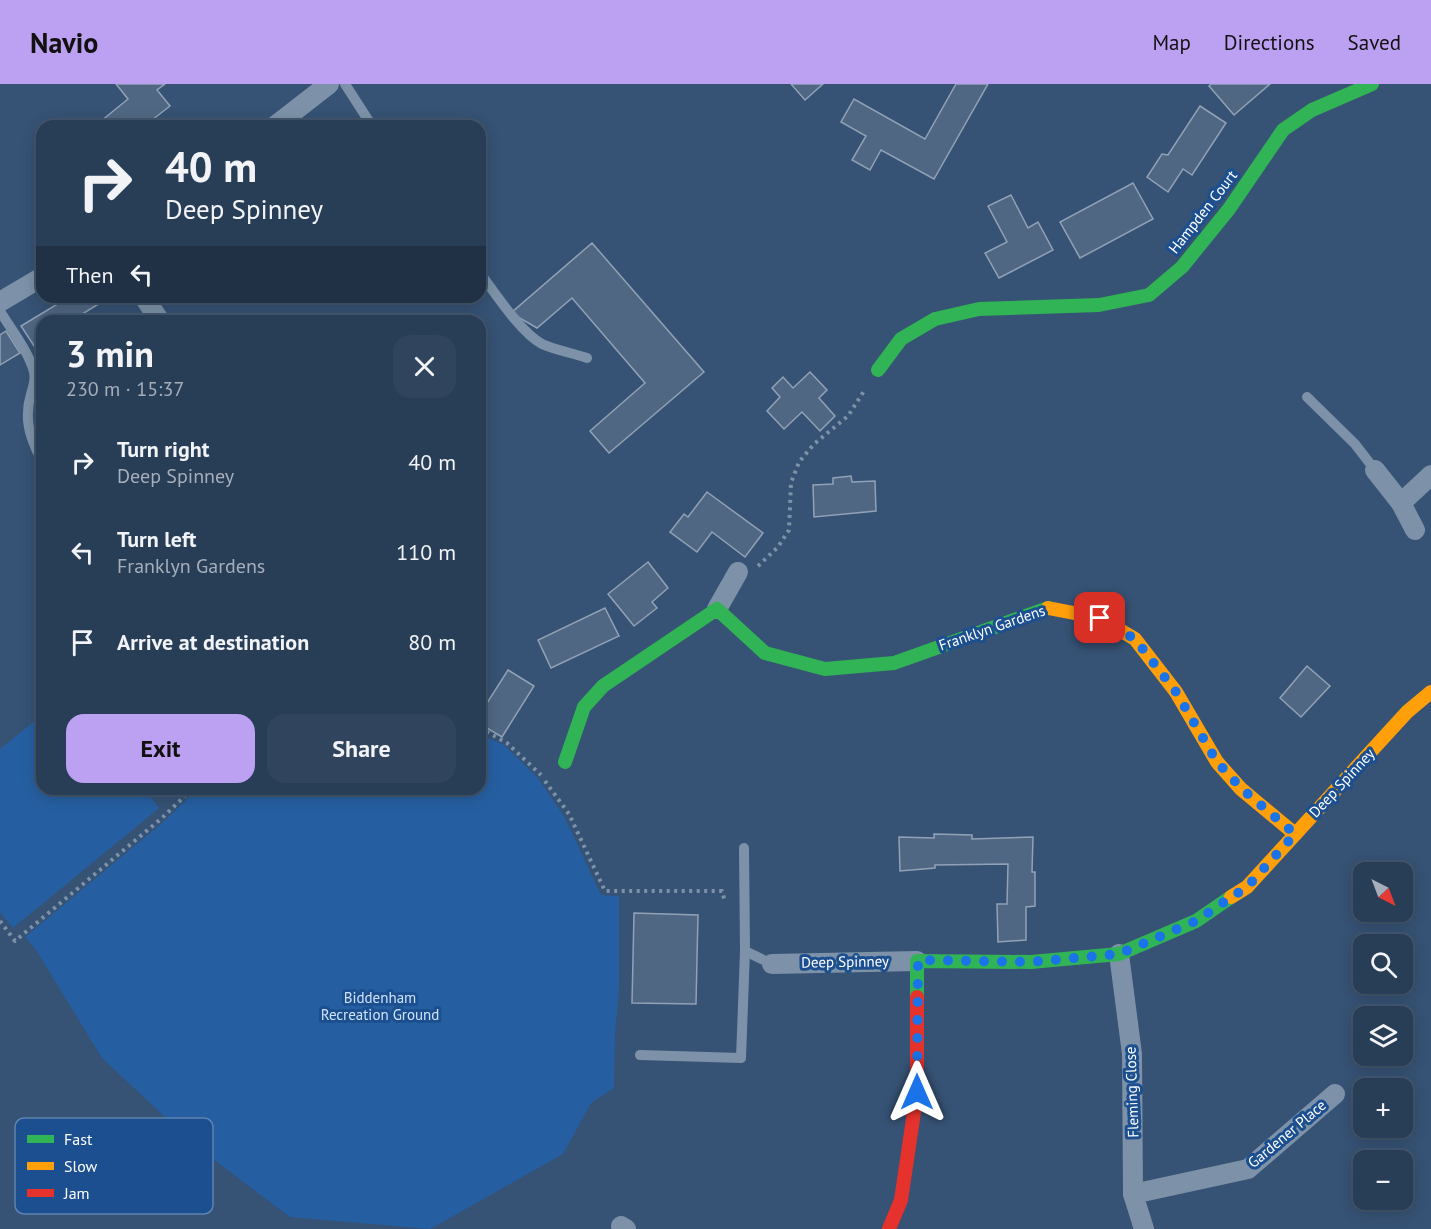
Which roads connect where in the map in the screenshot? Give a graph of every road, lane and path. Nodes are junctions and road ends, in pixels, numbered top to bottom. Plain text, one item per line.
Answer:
1 (329, 84) edge
2 (345, 84) edge
3 (1372, 84) edge
4 (283, 120) edge
5 (368, 120) edge
6 (36, 281) edge
7 (486, 281) edge
8 (0, 302) edge
9 (0, 311) edge
10 (587, 358) dead end
11 (878, 370) joint
12 (1307, 397) dead end
13 (36, 449) edge
14 (1375, 470) joint
15 (1431, 475) edge
16 (1401, 502) junction
17 (1415, 530) dead end
18 (738, 572) joint
19 (717, 609) junction
20 (1431, 692) edge
21 (486, 731) edge
22 (565, 762) dead end
23 (186, 795) edge
24 (1295, 834) junction
25 (744, 848) dead end
26 (728, 913) dead end
27 (0, 921) edge
28 (745, 951) junction
29 (1119, 954) junction
30 (918, 960) junction
31 (772, 964) joint
32 (640, 1055) dead end
33 (1335, 1094) dead end
34 (1133, 1194) junction
35 (890, 1229) edge
36 (1144, 1229) edge

1 - 4 street
2 - 5 lane
3 - 11 street, Hampden Court
6 - 8 street
7 - 10 lane
9 - 13 lane
11 - 18 path
12 - 14 lane
14 - 16 street
15 - 16 street
16 - 17 street
18 - 19 street
19 - 22 street
19 - 24 street, Franklyn Gardens
20 - 24 street, Deep Spinney
21 - 26 path
23 - 27 path
24 - 29 street, Deep Spinney
25 - 28 lane
28 - 31 lane
28 - 32 lane
29 - 30 street, Deep Spinney
29 - 34 street, Fleming Close
30 - 31 street, Deep Spinney
30 - 35 street
33 - 34 street, Gardener Place
34 - 36 street, Fleming Close

